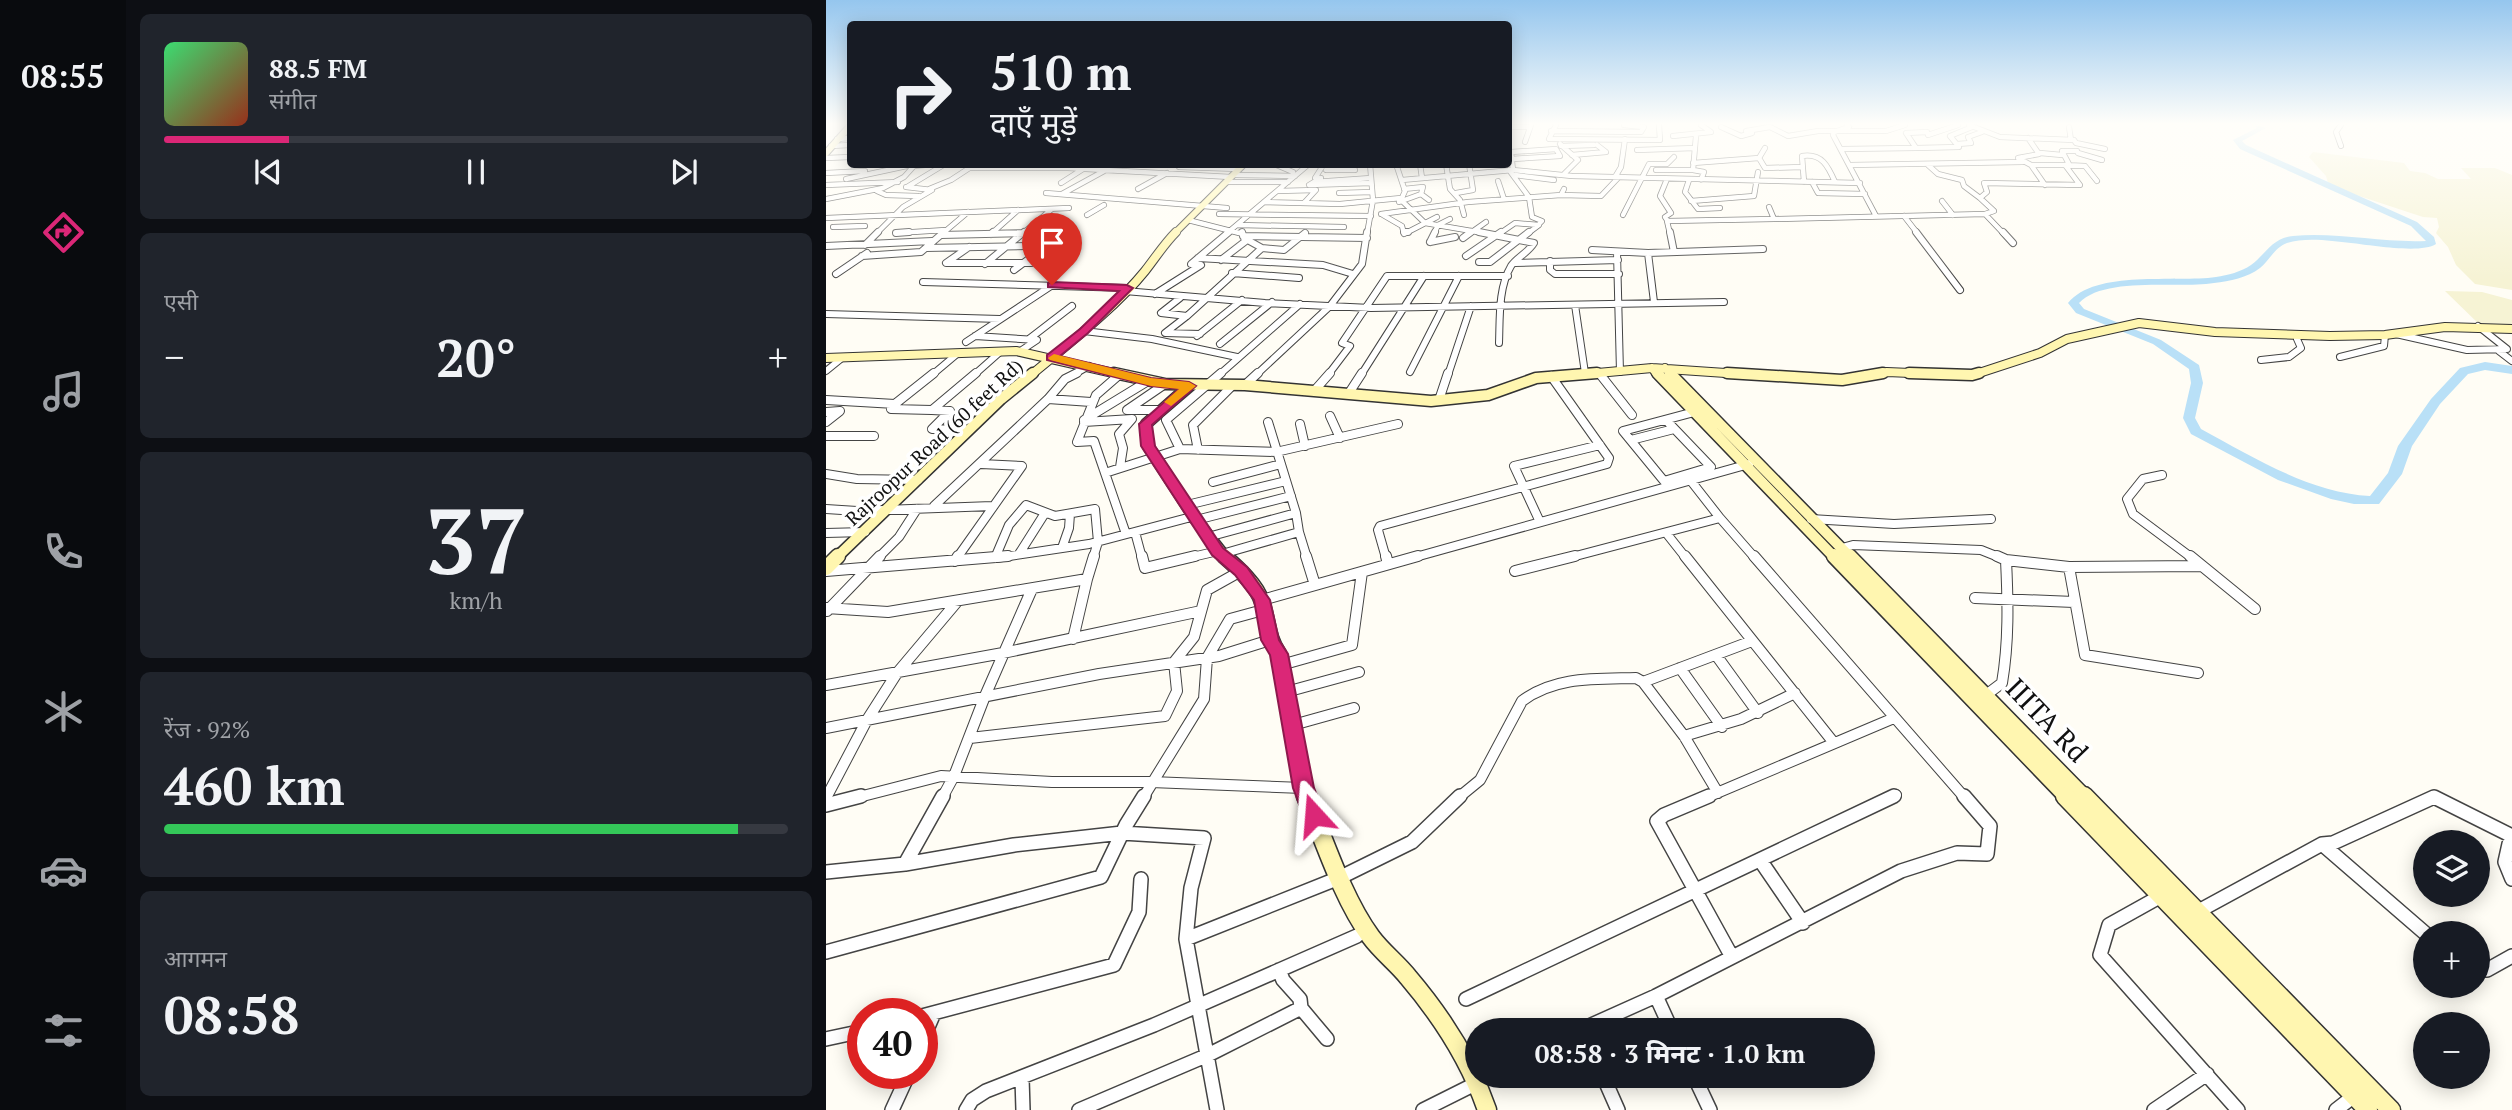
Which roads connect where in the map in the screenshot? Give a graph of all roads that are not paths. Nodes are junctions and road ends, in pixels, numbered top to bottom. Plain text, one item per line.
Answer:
1 (1589, 176) edge
2 (856, 177) edge
3 (904, 177) edge
4 (923, 177) edge
5 (956, 177) edge
6 (1071, 177) edge
7 (1093, 177) edge
8 (1159, 177) edge
9 (1231, 177) edge
10 (1258, 177) edge
11 (1295, 177) edge
12 (1316, 177) edge
13 (1371, 177) edge
14 (1400, 177) edge
15 (1446, 177) junction
16 (1469, 177) edge
17 (1515, 177) edge
18 (1523, 177) edge
19 (1535, 177) edge
20 (1611, 177) edge
21 (1617, 177) junction
22 (1702, 177) edge
23 (1733, 177) edge
24 (1757, 177) edge
25 (1803, 177) edge
26 (1832, 177) edge
27 (1857, 177) edge
28 (1949, 177) edge
29 (2038, 177) edge
30 (2060, 177) edge
31 (2075, 177) edge
32 (2094, 177) edge
33 (1422, 178) joint
34 (1640, 178) junction
35 (846, 179) dead end
36 (1667, 179) junction
37 (1554, 180) dead end
38 (1689, 180) junction
39 (1701, 180) junction
40 (1732, 180) junction
41 (899, 181) junction
42 (908, 181) dead end
43 (1498, 181) dead end
44 (1756, 181) junction
45 (2097, 181) dead end
46 (1289, 182) junction
47 (1804, 182) junction
48 (1812, 182) junction
49 (1835, 182) junction
50 (1061, 183) dead end
51 (1371, 183) junction
52 (1540, 183) dead end
53 (1860, 183) junction
54 (826, 185) edge
55 (1403, 185) junction
56 (2045, 185) junction
57 (2067, 185) junction
58 (1582, 186) dead end
59 (929, 189) junction
60 (1138, 189) dead end
61 (1316, 190) junction
62 (876, 191) junction
63 (1278, 191) junction
64 (1046, 193) dead end
65 (1339, 193) dead end
66 (1456, 193) junction
67 (1421, 194) junction
68 (1865, 194) junction
69 (1060, 195) junction
70 (920, 197) junction
71 (1079, 197) junction
72 (1528, 197) junction
73 (1726, 197) junction
74 (1980, 198) junction
75 (826, 199) edge
76 (1109, 199) junction
77 (1401, 199) junction
78 (1504, 199) junction
79 (1373, 200) junction
80 (1429, 200) dead end
81 (1691, 201) junction
82 (1942, 201) dead end
83 (1264, 202) junction
84 (1304, 203) junction
85 (1336, 203) junction
86 (1463, 203) junction
87 (933, 207) dead end
88 (1769, 207) dead end
89 (1227, 208) dead end
90 (1409, 208) junction
91 (1720, 208) dead end
92 (1052, 209) junction
93 (1018, 210) junction
94 (968, 212) junction
95 (894, 214) junction
96 (926, 214) junction
97 (1194, 214) junction
98 (1250, 214) junction
99 (1381, 214) junction
100 (1985, 214) junction
101 (1087, 215) dead end
102 (1464, 215) dead end
103 (1623, 215) dead end
104 (1953, 215) junction
105 (1323, 216) junction
106 (1371, 216) junction
107 (1876, 216) junction
108 (1904, 216) junction
109 (845, 217) junction
110 (1437, 217) dead end
111 (826, 218) edge
112 (1450, 219) dead end
113 (1773, 219) junction
114 (1667, 221) junction
115 (1486, 222) dead end
116 (1425, 223) junction
117 (1237, 225) junction
118 (1438, 225) junction
119 (1539, 225) junction
120 (865, 226) dead end
121 (1311, 227) junction
122 (1344, 227) dead end
123 (833, 228) junction
124 (946, 230) junction
125 (1231, 230) junction
126 (1472, 232) junction
127 (826, 233) edge
128 (896, 233) dead end
129 (1026, 233) junction
130 (991, 234) junction
131 (940, 235) junction
132 (1497, 235) junction
133 (1303, 236) junction
134 (1455, 237) dead end
135 (1245, 238) junction
136 (1367, 238) junction
137 (1463, 238) dead end
138 (1520, 239) junction
139 (932, 242) junction
140 (2014, 243) dead end
141 (879, 244) junction
142 (864, 245) junction
143 (1075, 245) dead end
144 (826, 246) edge
145 (1046, 246) junction
146 (969, 247) junction
147 (1006, 247) junction
148 (926, 248) junction
149 (1262, 248) junction
150 (1763, 249) dead end
151 (1592, 250) dead end
152 (1674, 252) junction
153 (1648, 253) junction
154 (862, 256) junction
155 (1466, 256) dead end
156 (1618, 256) junction
157 (1198, 258) junction
158 (1221, 260) junction
159 (1550, 261) junction
160 (1244, 262) junction
161 (1479, 262) dead end
162 (1023, 263) junction
163 (1031, 263) dead end
164 (1513, 263) junction
165 (985, 264) junction
166 (1014, 270) dead end
167 (1232, 273) junction
168 (836, 274) dead end
169 (1353, 274) junction
170 (1619, 274) junction
171 (1424, 276) junction
172 (1459, 276) junction
173 (1508, 276) junction
174 (1299, 278) dead end
175 (923, 282) dead end
176 (1052, 285) junction
177 (1126, 290) junction
178 (1960, 290) dead end
179 (1155, 294) junction
180 (1180, 298) junction
181 (1205, 300) junction
182 (1242, 300) junction
183 (1272, 302) junction
184 (1620, 302) junction
185 (1654, 302) junction
186 (1724, 302) dead end
187 (1300, 304) junction
188 (1501, 305) junction
189 (1575, 305) junction
190 (1072, 306) dead end
191 (1330, 306) junction
192 (1369, 306) junction
193 (1471, 306) junction
194 (1404, 307) junction
195 (1443, 307) junction
196 (826, 314) edge
197 (1187, 316) junction
198 (1000, 319) junction
199 (2127, 324) joint
200 (2478, 326) junction
201 (2512, 328) edge
202 (2107, 329) joint
203 (1084, 331) junction
204 (1165, 333) junction
205 (1200, 334) junction
206 (2396, 334) junction
207 (2300, 335) junction
208 (2385, 335) junction
209 (975, 336) junction
210 (1029, 339) junction
211 (1156, 341) junction
212 (966, 342) dead end
213 (1499, 343) dead end
214 (1220, 344) dead end
215 (1185, 346) junction
216 (2499, 351) junction
217 (1000, 352) junction
218 (1019, 352) junction
219 (957, 354) junction
220 (1051, 357) junction
221 (1237, 357) junction
222 (2340, 357) dead end
223 (826, 358) edge
224 (842, 358) junction
225 (2261, 360) dead end
226 (2512, 361) edge
227 (1089, 366) junction
228 (1658, 368) junction
229 (826, 371) edge
230 (1410, 372) dead end
231 (1620, 372) junction
232 (1585, 373) junction
233 (1599, 373) junction
234 (1119, 375) junction
235 (1551, 376) junction
236 (1148, 381) junction
237 (1165, 384) junction
238 (1197, 385) junction
239 (1239, 385) junction
240 (1315, 390) junction
241 (1349, 393) junction
242 (1048, 399) junction
243 (826, 400) edge
244 (1439, 400) junction
245 (1091, 402) junction
246 (895, 404) junction
247 (932, 410) junction
248 (1161, 410) junction
249 (1699, 410) junction
250 (826, 412) edge
251 (1632, 415) dead end
252 (1330, 416) dead end
253 (1666, 420) junction
254 (1084, 421) junction
255 (826, 422) edge
256 (1268, 422) dead end
257 (1300, 424) dead end
258 (1398, 424) dead end
259 (1674, 429) junction
260 (968, 430) junction
261 (826, 436) edge
262 (874, 436) dead end
263 (1340, 438) junction
264 (1631, 440) junction
265 (1600, 445) junction
266 (1306, 446) junction
267 (1180, 449) junction
268 (1198, 450) junction
269 (1276, 452) junction
270 (1155, 457) junction
271 (1752, 463) junction
272 (981, 464) junction
273 (1280, 464) junction
274 (1120, 467) junction
275 (1105, 473) junction
276 (826, 474) edge
277 (2162, 475) dead end
278 (918, 480) junction
279 (1286, 481) junction
280 (1691, 481) junction
281 (1213, 482) dead end
282 (1523, 485) junction
283 (1291, 496) junction
284 (934, 506) junction
285 (992, 506) junction
286 (826, 509) edge
287 (917, 509) junction
288 (888, 510) junction
289 (1045, 513) junction
290 (1296, 513) junction
291 (1070, 514) junction
292 (1193, 514) junction
293 (1720, 518) junction
294 (1991, 519) dead end
295 (1807, 520) junction
296 (1540, 522) junction
297 (1299, 532) junction
298 (826, 533) edge
299 (864, 533) junction
300 (1130, 533) junction
301 (1667, 534) junction
302 (1208, 537) junction
303 (1098, 542) junction
304 (1062, 548) junction
305 (1842, 548) junction
306 (1220, 553) junction
307 (1019, 554) junction
308 (995, 558) junction
309 (2006, 560) junction
310 (955, 561) junction
311 (1388, 564) junction
312 (2201, 566) junction
313 (2069, 567) junction
314 (870, 568) junction
315 (826, 570) edge
316 (1241, 571) junction
317 (1362, 572) junction
318 (1515, 572) dead end
319 (1860, 574) junction
320 (1087, 579) junction
321 (1315, 585) junction
322 (1032, 589) junction
323 (1975, 598) dead end
324 (2008, 598) junction
325 (2074, 602) junction
326 (956, 603) junction
327 (1262, 605) junction
328 (2255, 609) dead end
329 (827, 610) edge
330 (1201, 611) junction
331 (1073, 639) junction
332 (1270, 640) junction
333 (1752, 641) junction
334 (1003, 653) junction
335 (1716, 655) junction
336 (1207, 658) junction
337 (1174, 662) junction
338 (1281, 665) junction
339 (1680, 668) junction
340 (1359, 672) dead end
341 (897, 673) junction
342 (2198, 673) dead end
343 (1643, 682) junction
344 (826, 685) edge
345 (1286, 692) junction
346 (1795, 693) junction
347 (1986, 695) junction
348 (985, 696) junction
349 (1354, 708) dead end
350 (1758, 713) junction
351 (1894, 718) junction
352 (867, 720) junction
353 (1293, 725) junction
354 (1722, 727) junction
355 (826, 728) edge
356 (1684, 736) junction
357 (970, 738) junction
358 (1834, 743) junction
359 (954, 776) junction
360 (1151, 782) junction
361 (1303, 788) junction
362 (1718, 793) junction
363 (1896, 795) dead end
364 (826, 798) edge
365 (826, 805) edge
366 (1122, 834) junction
367 (2512, 836) edge
368 (2322, 844) junction
369 (2512, 844) edge
370 (1760, 860) junction
371 (905, 864) junction
372 (826, 872) edge
373 (1339, 878) junction
374 (1141, 879) dead end
375 (2512, 879) edge
376 (1694, 891) junction
377 (2162, 895) junction
378 (2191, 916) junction
379 (2413, 922) edge
380 (1803, 923) junction
381 (1357, 936) dead end
382 (1186, 939) junction
383 (826, 952) edge
384 (2512, 956) edge
385 (1732, 957) junction
386 (2490, 968) edge
387 (1279, 970) junction
388 (1656, 996) junction
389 (1466, 999) dead end
390 (1199, 1006) junction
391 (1301, 1008) junction
392 (938, 1012) edge
393 (1607, 1018) edge
394 (1666, 1018) edge
395 (847, 1034) edge
396 (826, 1038) edge
397 (1327, 1039) dead end
398 (1465, 1052) edge
399 (1208, 1055) junction
400 (2207, 1074) junction
401 (1022, 1078) junction
402 (2368, 1086) junction
403 (1468, 1088) edge
404 (1486, 1088) edge
405 (1608, 1088) edge
406 (1700, 1088) edge
407 (902, 1089) edge
408 (2354, 1096) junction
409 (2390, 1109) edge
410 (892, 1110) edge
411 (966, 1110) edge
412 (1023, 1110) edge
413 (1079, 1110) edge
414 (1217, 1110) edge
415 (1423, 1110) edge
416 (1487, 1110) edge
417 (1618, 1110) edge
418 (1710, 1110) edge
419 (2154, 1110) edge
420 (2238, 1110) edge
421 (2336, 1110) edge
422 (2368, 1110) edge

1 - 58 street
2 - 35 street
3 - 41 street
4 - 59 street
5 - 59 street
6 - 50 street
7 - 69 street
8 - 60 street
9 - 97 street, Rajroopur Road (60 feet Rd)
10 - 46 street
11 - 46 street
12 - 51 street
13 - 51 street
14 - 55 street
15 - 33 street
15 - 55 street
15 - 66 street
16 - 66 street
17 - 72 street
18 - 52 street
19 - 37 street
20 - 21 street
21 - 34 street
21 - 72 street
22 - 39 street
23 - 40 street
24 - 44 street
25 - 47 street
26 - 49 street
27 - 53 street
28 - 74 street
29 - 56 street
30 - 57 street
31 - 57 street
32 - 45 street
33 - 55 street
34 - 36 street
34 - 103 street
36 - 38 street
36 - 114 street
38 - 39 street
38 - 81 street
39 - 40 street
40 - 44 street
40 - 73 street
41 - 42 street
41 - 54 street
41 - 62 street
43 - 78 street
44 - 47 street
44 - 73 street
46 - 63 street
47 - 48 street
48 - 49 street
48 - 68 street
49 - 53 street
51 - 51 street
51 - 61 street
51 - 65 street
51 - 79 street
53 - 68 street
55 - 67 street
55 - 77 street
56 - 57 street
56 - 74 street
59 - 70 street
61 - 63 street
61 - 84 street
62 - 70 street
62 - 75 street
63 - 83 street
64 - 69 street
66 - 86 street
67 - 77 street
67 - 80 street
68 - 107 street
69 - 71 street
70 - 95 street
71 - 76 street
71 - 92 street
72 - 78 street
72 - 119 street
73 - 81 street
74 - 100 street
76 - 97 street
76 - 101 street
77 - 79 street
77 - 90 street
77 - 99 street
78 - 86 street
79 - 85 street
79 - 106 street
81 - 91 street
82 - 104 street
83 - 84 street
83 - 98 street
84 - 85 street
85 - 105 street
86 - 90 street
86 - 102 street
87 - 96 street
88 - 113 street
89 - 97 street
90 - 99 street
90 - 116 street
92 - 93 street
92 - 129 street
93 - 94 street
93 - 130 street
94 - 96 street
94 - 124 street
95 - 96 street
95 - 109 street
95 - 142 street
97 - 98 street
97 - 125 street
97 - 177 street, Rajroopur Road (60 feet Rd)
98 - 105 street
98 - 117 street
99 - 116 street
100 - 104 street
100 - 140 street
104 - 108 street
105 - 106 street
105 - 121 street
106 - 136 street
107 - 108 street
107 - 113 street
108 - 178 street
109 - 111 street
109 - 123 street
110 - 116 street
112 - 118 street
113 - 114 street
114 - 152 street
115 - 126 street
116 - 118 street
117 - 121 street
117 - 125 street
118 - 126 street
118 - 134 street
119 - 132 street
119 - 138 street
120 - 123 street
121 - 122 street
121 - 133 street
123 - 127 street
124 - 128 street
124 - 131 street
125 - 135 street
125 - 157 street
126 - 132 street
126 - 137 street
129 - 130 street
129 - 147 street
130 - 131 street
131 - 139 street
132 - 138 street
132 - 155 street
133 - 135 street
133 - 136 street
133 - 149 street
135 - 149 street
135 - 158 street
136 - 169 street
138 - 161 street
138 - 164 street
139 - 141 street
139 - 148 street
141 - 142 street
141 - 154 street
142 - 144 street
143 - 145 street
145 - 147 street
145 - 162 street
146 - 147 street
146 - 148 street
146 - 165 street
147 - 165 street
148 - 154 street
149 - 160 street
150 - 152 street
151 - 156 street
152 - 153 street
153 - 156 street
153 - 185 street
154 - 168 street
156 - 159 street
156 - 170 street
157 - 158 street
157 - 179 street
158 - 160 street
159 - 164 street
159 - 170 street
160 - 167 street
160 - 169 street
162 - 163 street
162 - 165 street
162 - 166 street
164 - 173 street
167 - 174 street
167 - 181 street
169 - 191 street
170 - 184 street
171 - 172 street
171 - 192 street
171 - 194 street
172 - 173 street
172 - 195 street
173 - 188 street
175 - 176 street
176 - 177 street
176 - 198 street
177 - 179 street
177 - 203 street, Rajroopur Road (60 feet Rd)
179 - 180 street
180 - 181 street
180 - 197 street
181 - 182 street
181 - 197 street
182 - 183 street
182 - 205 street
183 - 187 street
183 - 214 street
184 - 185 street
184 - 189 street
184 - 231 street
185 - 186 street
187 - 191 street
187 - 221 street
188 - 189 street
188 - 193 street
188 - 213 street
189 - 232 street
190 - 210 street
191 - 192 street
191 - 239 street
192 - 194 street
192 - 240 street
193 - 195 street
193 - 244 street
194 - 195 street
194 - 241 street
195 - 230 street
196 - 198 street
197 - 204 street
198 - 209 street
199 - 202 street
199 - 207 street
200 - 201 street
200 - 206 street
200 - 216 street
202 - 228 street
203 - 211 street
203 - 220 street, Rajroopur Road (60 feet Rd)
204 - 205 street
204 - 211 street
205 - 215 street
206 - 208 street
206 - 216 street
207 - 208 street
207 - 225 street
208 - 222 street
209 - 210 street
209 - 212 street
210 - 218 street
211 - 215 street
215 - 221 street
216 - 226 street
217 - 218 street
217 - 219 street
217 - 247 street
218 - 220 street
219 - 224 street
219 - 246 street
220 - 227 street
220 - 260 street, Rajroopur Road (60 feet Rd)
221 - 238 street
223 - 224 street
224 - 229 street
227 - 234 street
227 - 242 street
228 - 231 street
228 - 249 street, IIITA Rd
231 - 233 street
232 - 233 street
232 - 235 street
233 - 251 street
234 - 236 street
234 - 245 street
235 - 244 street
235 - 265 street
236 - 237 street
236 - 254 street
237 - 238 street
237 - 248 street
238 - 239 street
238 - 248 street
238 - 267 street
239 - 240 street
239 - 268 street
240 - 241 street
241 - 244 street
242 - 245 street
242 - 272 street
243 - 246 street
245 - 254 street
246 - 247 street
247 - 260 street
248 - 270 street
249 - 253 street
249 - 271 street, IIITA Rd
250 - 255 street
252 - 263 street
253 - 259 street
253 - 264 street
254 - 274 street
254 - 275 street
256 - 269 street
257 - 266 street
258 - 263 street
259 - 264 street
259 - 264 street
260 - 278 street, Rajroopur Road (60 feet Rd)
261 - 262 street
263 - 266 street
265 - 282 street
265 - 282 street
266 - 269 street
267 - 268 street
267 - 270 street
268 - 269 street
269 - 273 street
270 - 274 street
270 - 292 street
271 - 280 street
271 - 295 street, IIITA Rd
272 - 284 street
272 - 285 street
273 - 279 street
273 - 281 street
274 - 275 street
275 - 300 street
276 - 278 street
277 - 312 street
278 - 288 street, Rajroopur Road (60 feet Rd)
279 - 283 street
279 - 292 street
280 - 293 street
280 - 296 street
282 - 296 street
282 - 311 street
283 - 290 street
283 - 292 street
284 - 285 street
284 - 287 street
285 - 310 street
286 - 288 street
287 - 288 street
287 - 314 street
288 - 299 street, Rajroopur Road (60 feet Rd)
289 - 291 street
289 - 307 street
289 - 308 street
290 - 297 street
290 - 302 street
291 - 303 street
291 - 304 street
292 - 300 street
292 - 302 street
293 - 301 street
293 - 351 street
294 - 295 street
295 - 305 street, IIITA Rd
295 - 319 street, IIITA Rd
296 - 311 street
297 - 306 street
297 - 321 street
298 - 299 street
299 - 315 street, Rajroopur Road (60 feet Rd)
300 - 303 street
300 - 306 street
301 - 318 street
301 - 333 street
302 - 306 street
303 - 304 street
303 - 320 street
304 - 307 street
305 - 309 street
305 - 319 street, IIITA Rd
306 - 316 street
307 - 308 street
308 - 310 street
309 - 313 street
309 - 324 street
310 - 314 street
311 - 317 street
312 - 313 street
312 - 328 street
313 - 325 street
314 - 315 street
314 - 329 street
316 - 327 street
316 - 330 street
317 - 321 street
317 - 338 street
319 - 347 street, IIITA Rd
319 - 377 street, IIITA Rd
320 - 322 street
320 - 331 street
321 - 327 street
322 - 326 street
322 - 334 street
323 - 324 street
324 - 325 street
324 - 347 street
325 - 342 street
326 - 329 street
326 - 341 street
327 - 332 street
327 - 336 street
330 - 331 street
330 - 337 street
331 - 334 street
332 - 336 street
332 - 338 street
333 - 335 street
333 - 346 street
334 - 341 street
334 - 348 street
335 - 339 street
335 - 350 street
336 - 337 street
336 - 360 street
337 - 348 street
337 - 357 street
338 - 345 street
339 - 343 street
339 - 354 street
340 - 345 street
341 - 344 street
341 - 352 street
343 - 356 street
343 - 373 street
345 - 353 street
346 - 350 street
346 - 358 street
347 - 378 street, IIITA Rd
348 - 352 street
348 - 357 street
349 - 353 street
350 - 354 street
351 - 358 street
351 - 380 street
352 - 355 street
352 - 364 street
353 - 361 street
354 - 356 street
356 - 362 street
357 - 359 street
358 - 362 street
359 - 360 street
359 - 365 street
359 - 371 street
360 - 361 street
360 - 366 street
361 - 373 street
362 - 376 street
363 - 370 street
366 - 371 street
366 - 382 street
366 - 383 street
367 - 368 street
368 - 378 street
368 - 379 street
369 - 375 street
370 - 376 street
370 - 380 street
371 - 372 street
373 - 382 street
373 - 398 street
374 - 392 street
376 - 385 street
376 - 389 street
377 - 378 street, IIITA Rd
377 - 400 street
378 - 402 street, IIITA Rd
378 - 408 street, IIITA Rd
380 - 385 street
381 - 387 street
382 - 390 street
384 - 386 street
385 - 388 street
387 - 390 street
387 - 391 street
388 - 393 street
388 - 394 street
390 - 399 street
390 - 401 street
391 - 397 street
391 - 399 street
395 - 396 street
399 - 413 street
399 - 414 street
400 - 419 street
400 - 420 street
401 - 411 street
401 - 412 street
402 - 408 street
402 - 409 street, IIITA Rd
403 - 415 street
404 - 416 street
405 - 417 street
406 - 418 street
407 - 410 street
408 - 421 street
408 - 422 street, IIITA Rd

